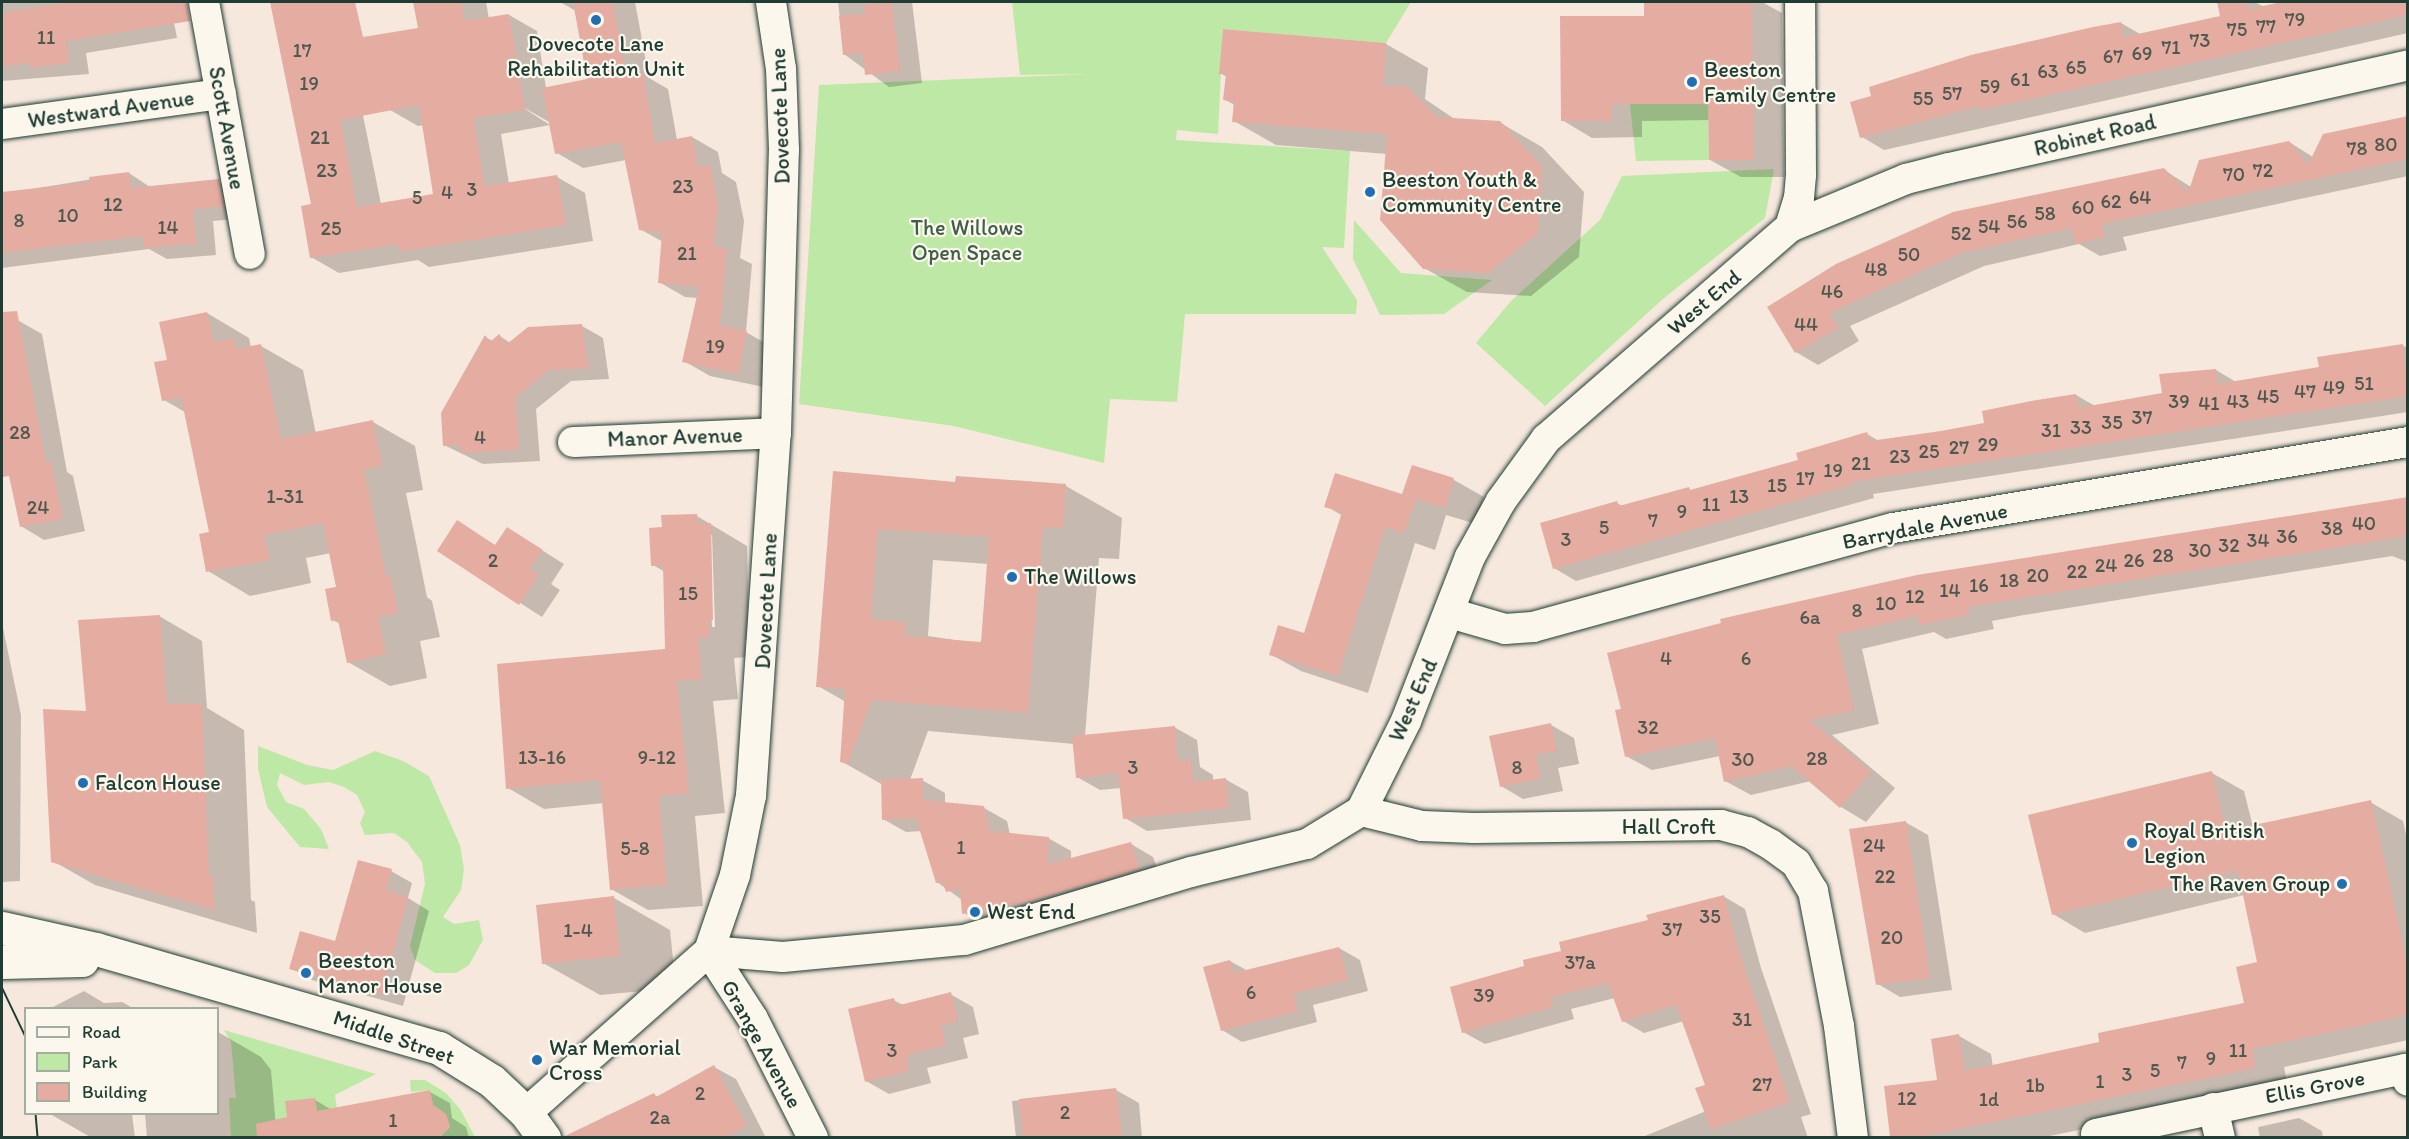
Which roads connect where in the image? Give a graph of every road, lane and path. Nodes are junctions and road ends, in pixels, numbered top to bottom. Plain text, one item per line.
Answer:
1 (204, 2) edge
2 (771, 2) edge
3 (1800, 2) edge
4 (2408, 65) edge
5 (221, 94) junction
6 (2, 124) edge
7 (1790, 227) junction
8 (250, 254) dead end
9 (776, 433) junction
10 (573, 442) dead end
11 (2408, 442) edge
12 (1450, 613) junction
13 (1361, 811) junction
14 (2, 928) edge
15 (709, 951) junction
16 (8, 953) edge
17 (147, 964) junction
18 (2406, 1075) edge
19 (2213, 1108) junction
20 (536, 1125) edge
21 (2096, 1134) dead end
22 (813, 1137) edge
23 (1853, 1137) edge
24 (2220, 1137) edge

1 - 5 street, Scott Avenue
2 - 9 street, Dovecote Lane
3 - 7 street
4 - 7 street, Robinet Road
5 - 6 street, Westward Avenue
5 - 8 street, Scott Avenue
7 - 12 street, West End
9 - 10 street, Manor Avenue
9 - 15 street, Dovecote Lane
11 - 12 street, Barrydale Avenue
12 - 13 street, West End
13 - 15 street
13 - 23 street, Hall Croft
14 - 17 main road, Middle Street
15 - 20 street, Dovecote Lane
15 - 22 street, Grange Avenue
16 - 17 main road, Middle Street
17 - 20 main road, Middle Street
18 - 19 street, Ellis Grove
19 - 21 street, Ellis Grove
19 - 24 street

